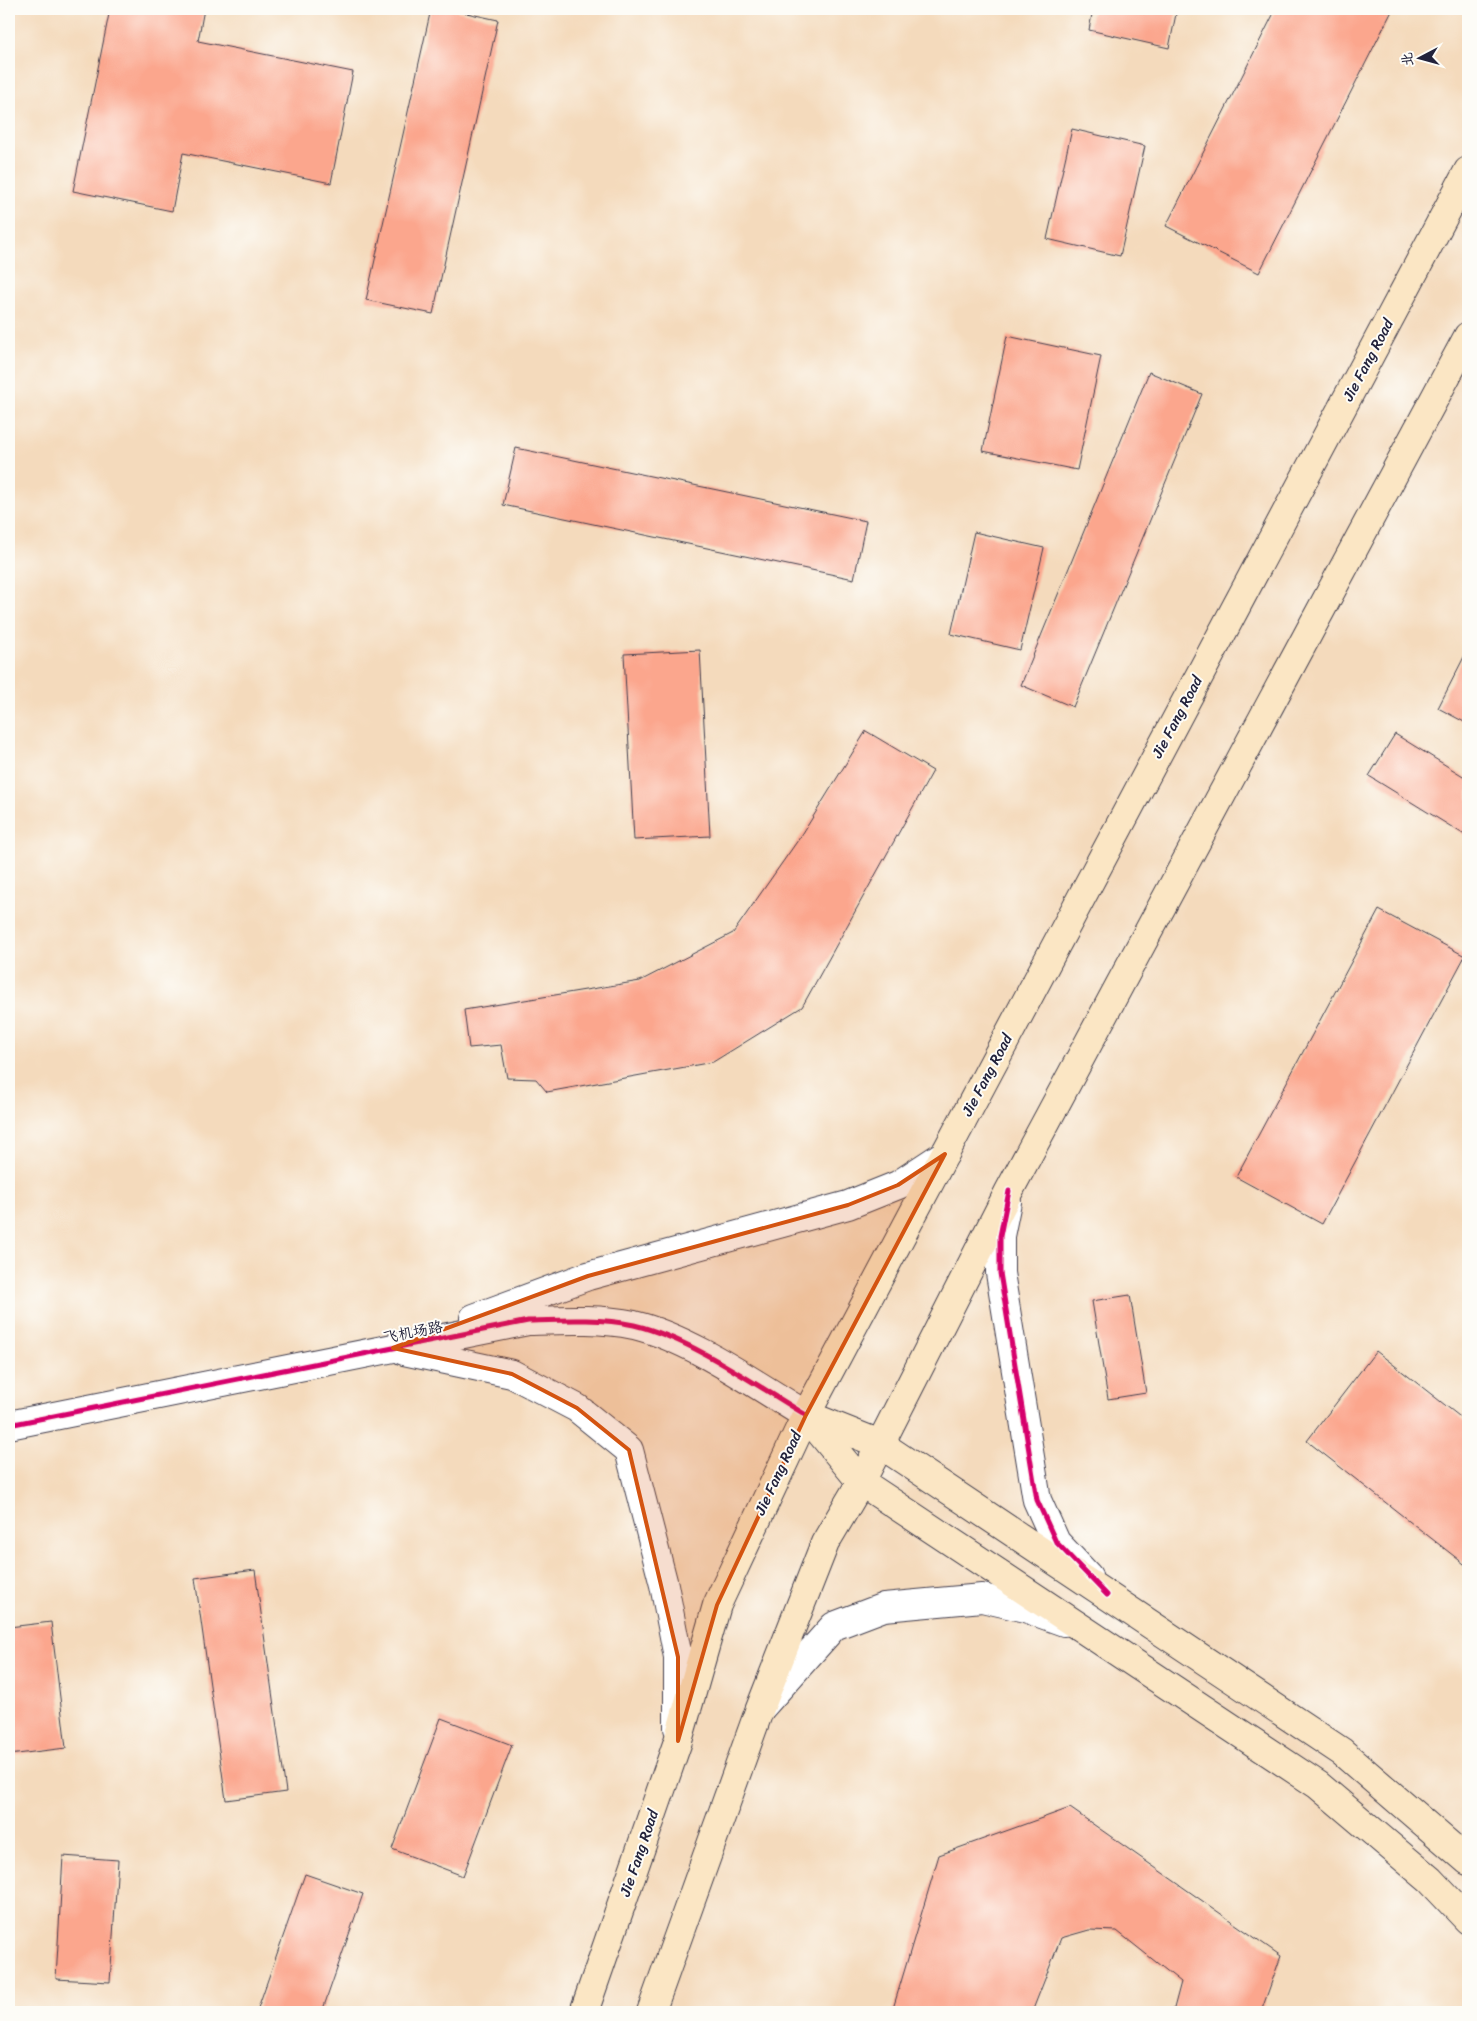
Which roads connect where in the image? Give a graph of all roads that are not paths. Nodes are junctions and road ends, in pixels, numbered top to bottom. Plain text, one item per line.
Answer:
1 (1468, 171) edge
2 (1468, 336) edge
3 (945, 1154) junction
4 (1009, 1191) junction
5 (393, 1348) junction
6 (806, 1415) junction
7 (9, 1425) edge
8 (880, 1444) junction
9 (861, 1482) junction
10 (1106, 1595) junction
11 (1081, 1628) junction
12 (758, 1710) junction
13 (678, 1740) junction
14 (1468, 1861) edge
15 (1468, 1920) edge
16 (584, 2012) edge
17 (651, 2012) edge

1 - 3 main road, Jie Fang Road
2 - 4 main road
3 - 5 street
3 - 6 main road, Jie Fang Road
4 - 8 main road
4 - 10 street
5 - 6 street, 飞机场路
5 - 7 street, 飞机场路
5 - 13 street
6 - 8 main road
6 - 9 main road
6 - 13 main road, Jie Fang Road
8 - 9 main road
8 - 10 main road
9 - 11 main road
9 - 12 main road
10 - 14 main road
11 - 12 street
11 - 15 main road
12 - 17 main road
13 - 16 main road, Jie Fang Road

